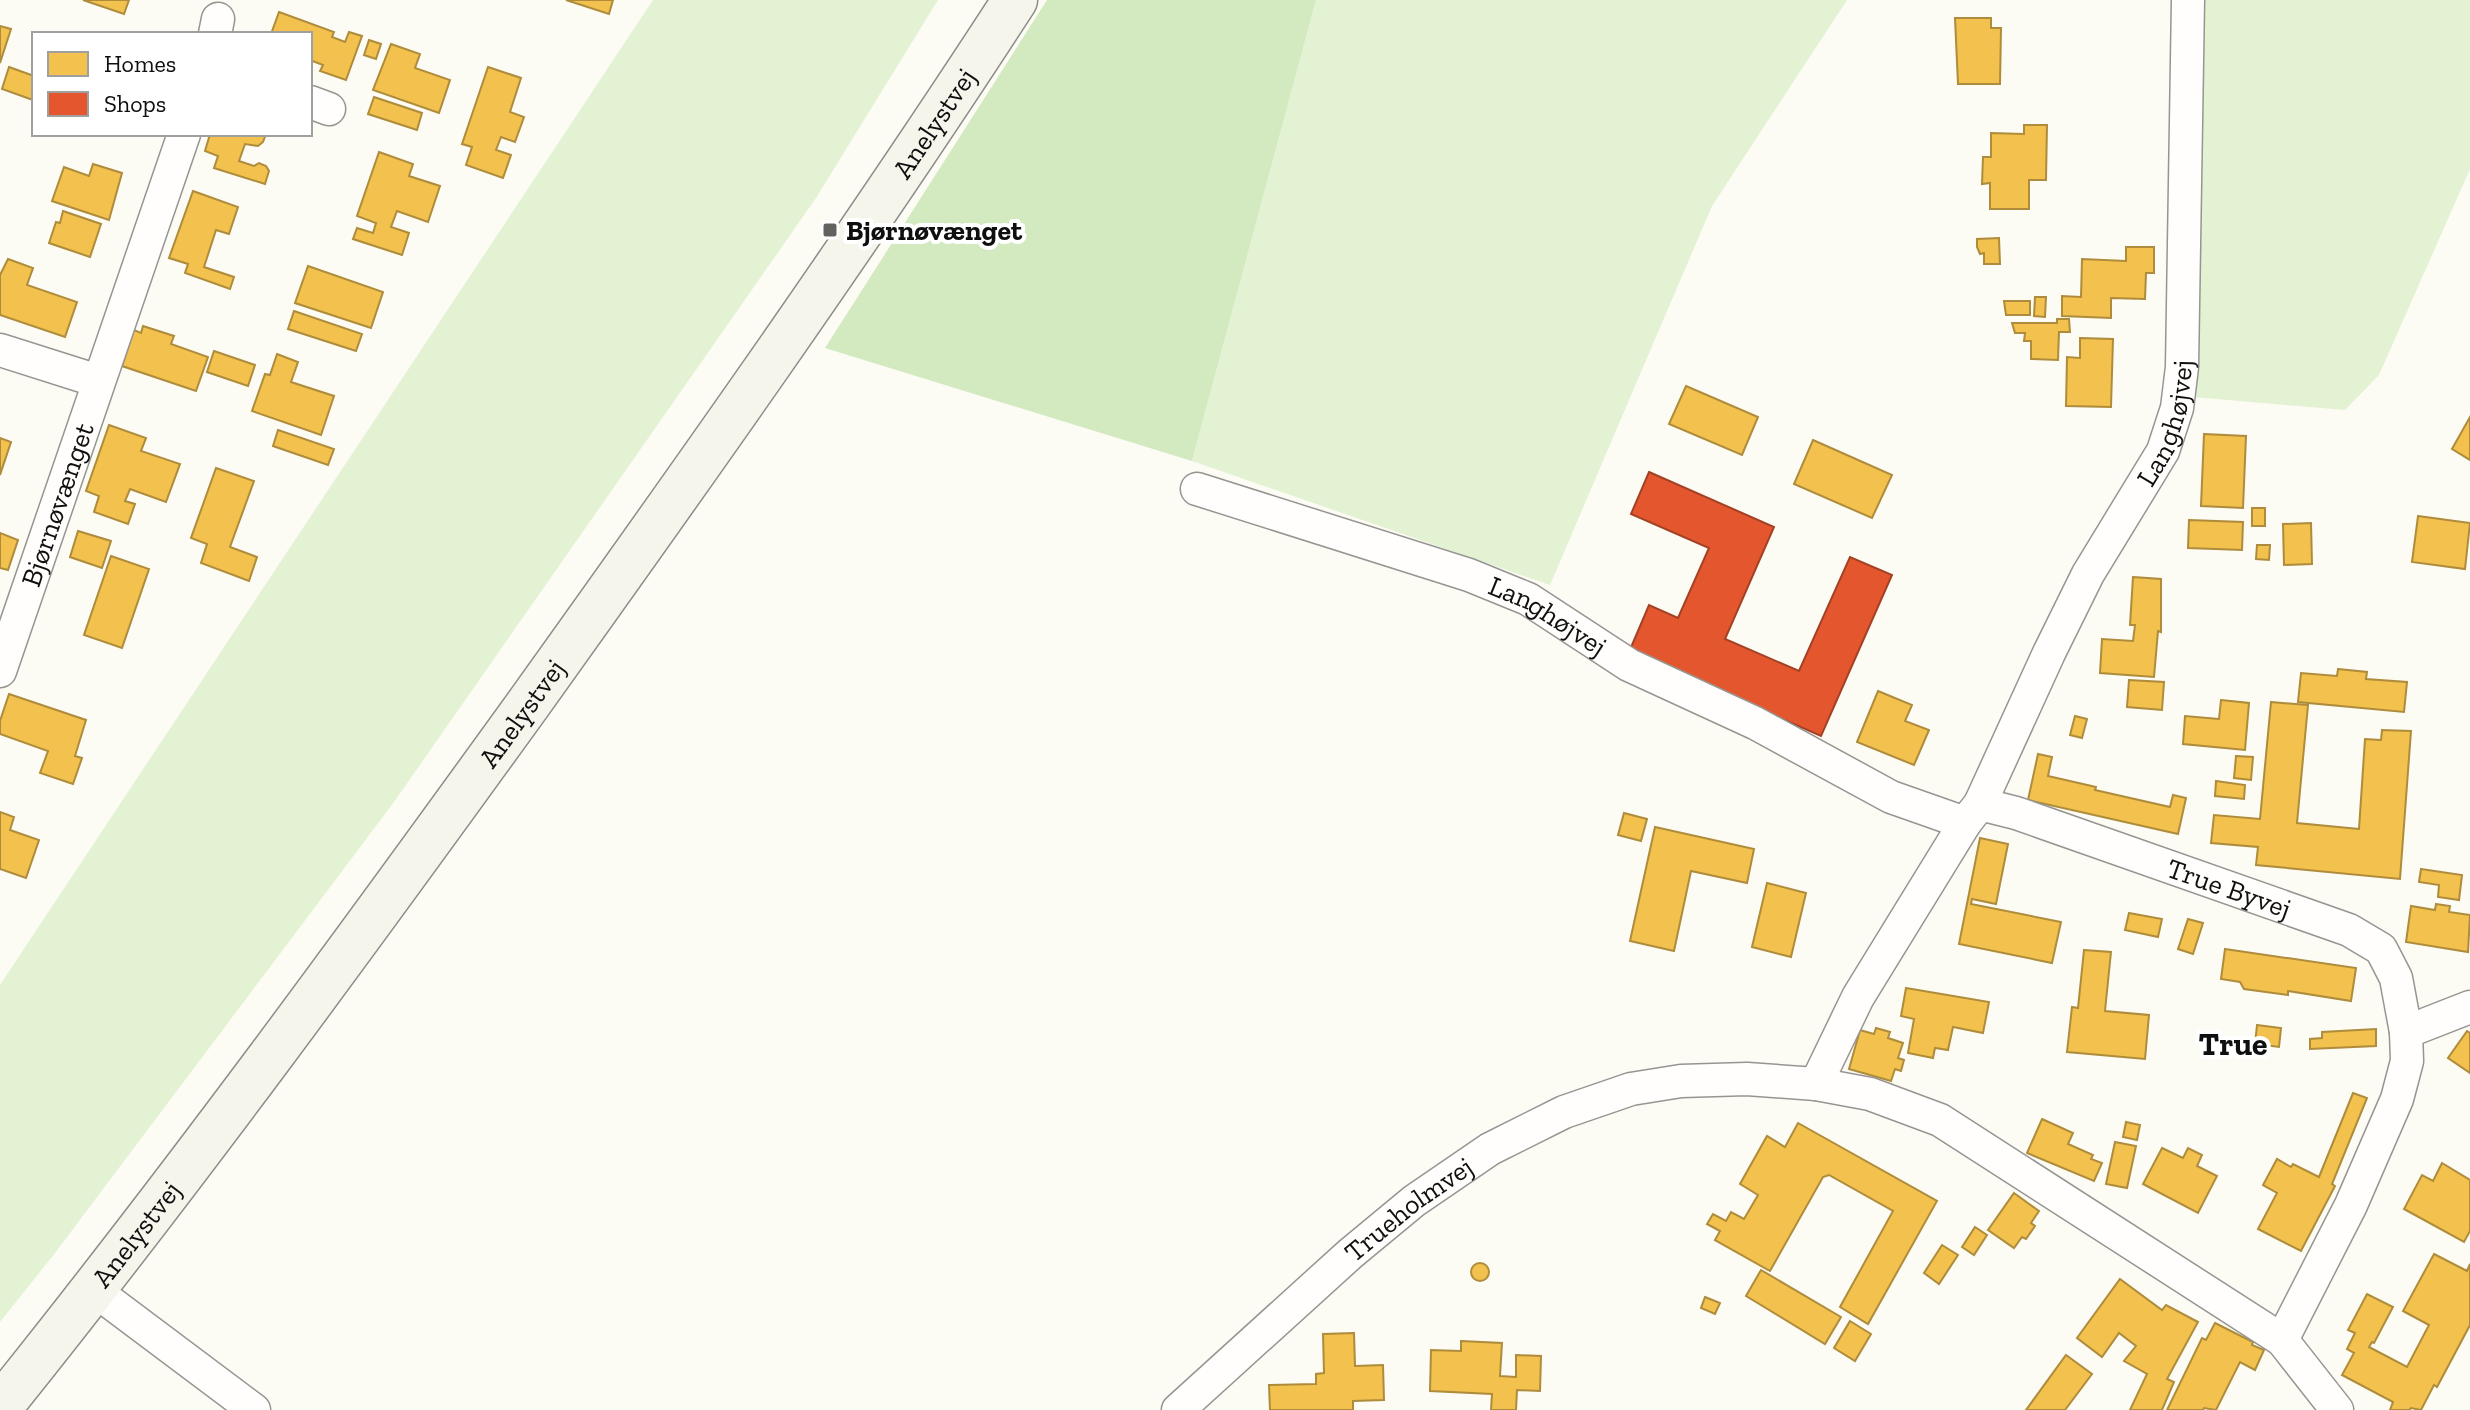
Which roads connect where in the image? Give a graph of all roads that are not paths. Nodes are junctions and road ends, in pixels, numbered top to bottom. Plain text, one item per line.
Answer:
1 (1015, 0) edge
2 (2188, 0) edge
3 (183, 136) edge
4 (0, 350) edge
5 (98, 381) junction
6 (1197, 489) dead end
7 (0, 671) edge
8 (1973, 814) junction
9 (2470, 1007) edge
10 (2406, 1032) junction
11 (1816, 1084) junction
12 (94, 1290) junction
13 (2282, 1340) junction
14 (0, 1407) edge
15 (254, 1410) edge
16 (1178, 1410) edge
17 (2337, 1410) edge

1 - 12 street, Anelystvej
2 - 8 street, Langhøjvej
3 - 5 street, Bjørnøvænget
4 - 5 street
5 - 7 street, Bjørnøvænget
6 - 8 street, Langhøjvej
8 - 10 street, True Byvej
8 - 11 street
9 - 10 street
10 - 13 street, True Byvej
11 - 13 street
11 - 16 street, Trueholmvej
12 - 14 street, Anelystvej
12 - 15 street
13 - 17 street

